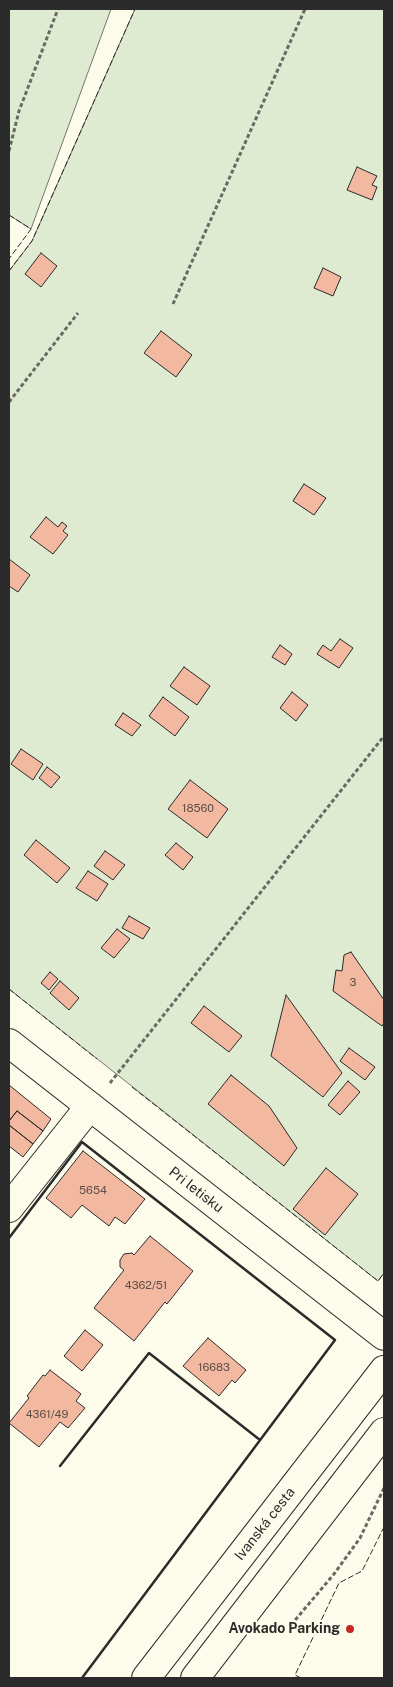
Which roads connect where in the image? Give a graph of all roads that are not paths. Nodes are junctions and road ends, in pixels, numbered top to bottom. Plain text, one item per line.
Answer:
1 (9, 1043) edge
2 (90, 1106) junction
3 (9, 1208) edge
4 (384, 1336) edge
5 (384, 1370) edge
6 (384, 1432) edge
7 (146, 1678) edge
8 (195, 1678) edge

1 - 2 street, Pri letisku
2 - 3 street
2 - 4 street, Pri letisku
5 - 7 street, Ivanská cesta
6 - 8 street

